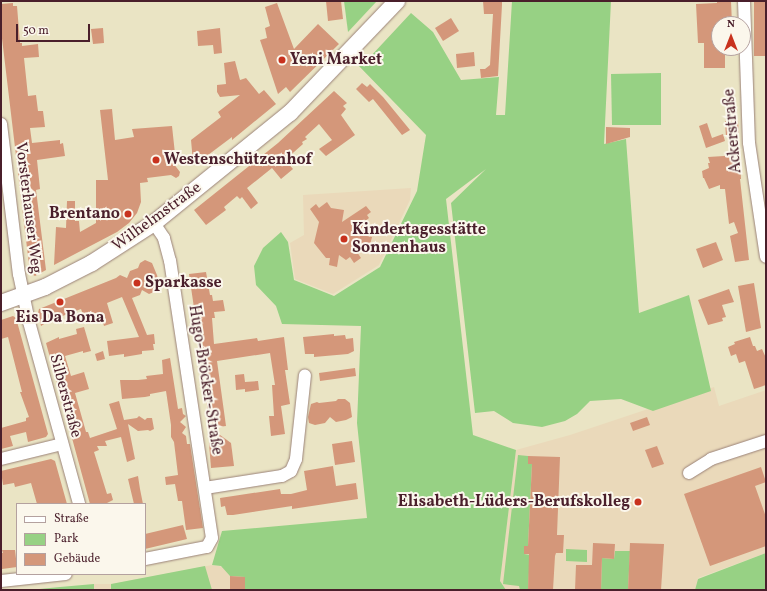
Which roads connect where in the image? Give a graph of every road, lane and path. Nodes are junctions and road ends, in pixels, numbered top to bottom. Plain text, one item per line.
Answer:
1 (397, 1) edge
2 (744, 1) edge
3 (1, 124) edge
4 (3, 155) edge
5 (154, 223) junction
6 (766, 257) edge
7 (24, 296) junction
8 (1, 303) edge
9 (305, 375) dead end
10 (766, 441) edge
11 (62, 444) junction
12 (1, 459) edge
13 (690, 473) dead end
14 (205, 488) junction
15 (79, 503) edge
16 (146, 559) edge
17 (57, 575) edge
18 (1, 581) edge

1 - 5 main road, Wilhelmstraße
2 - 6 street, Ackerstraße
3 - 4 street, Vorsterhauser Weg
4 - 7 street, Vorsterhauser Weg
5 - 7 main road, Wilhelmstraße
5 - 14 street, Hugo-Bröcker-Straße
7 - 8 main road, Wilhelmstraße
7 - 11 street, Silberstraße
9 - 14 street
10 - 13 street
11 - 12 street
11 - 15 street, Silberstraße
14 - 16 street, Hugo-Bröcker-Straße
17 - 18 street

